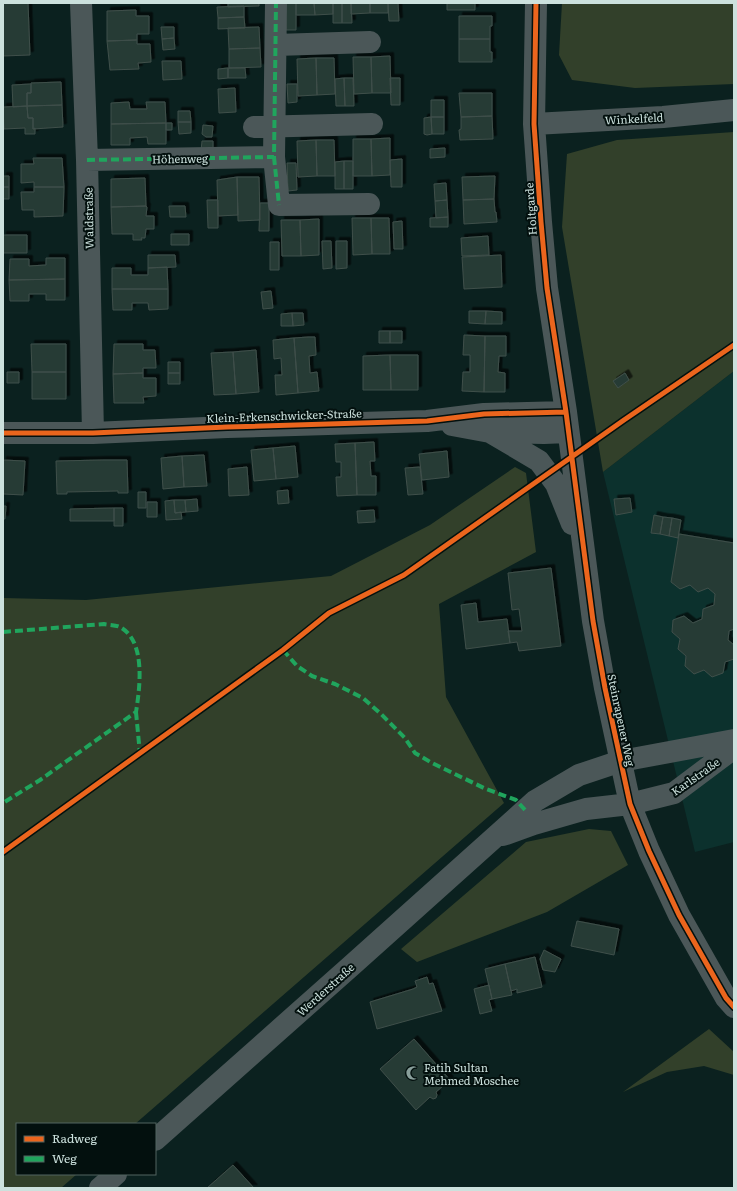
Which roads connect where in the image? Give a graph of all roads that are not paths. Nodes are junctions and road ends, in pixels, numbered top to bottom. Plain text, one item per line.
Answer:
1 (81, 3) edge
2 (276, 3) edge
3 (536, 3) edge
4 (370, 42) dead end
5 (276, 45) junction
6 (734, 110) edge
7 (372, 124) dead end
8 (534, 124) junction
9 (264, 127) junction
10 (274, 157) junction
11 (87, 160) junction
12 (369, 204) dead end
13 (426, 421) junction
14 (567, 422) junction
15 (490, 432) junction
16 (3, 433) edge
17 (93, 433) junction
18 (584, 557) junction
19 (734, 740) edge
20 (734, 748) edge
21 (621, 761) junction
22 (630, 804) junction
23 (495, 838) junction
24 (734, 1008) edge
25 (156, 1139) edge
26 (115, 1175) edge
27 (100, 1188) edge

1 - 11 street, Waldstraße
2 - 5 street
3 - 8 street, Holtgarde
4 - 5 street
5 - 9 street
6 - 8 street, Winkelfeld
7 - 9 street
8 - 14 street, Holtgarde
9 - 10 street
10 - 11 street, Höhenweg
10 - 12 street
11 - 17 street, Waldstraße
13 - 14 street, Klein-Erkenschwicker-Straße
13 - 15 street, Klein-Erkenschwicker-Straße
13 - 17 street, Klein-Erkenschwicker-Straße
14 - 15 street, Klein-Erkenschwicker-Straße
14 - 18 street, Steinrapener Weg
15 - 18 street, Klein-Erkenschwicker-Straße
16 - 17 street, Klein-Erkenschwicker-Straße
18 - 21 street, Steinrapener Weg
19 - 21 street, Karlstraße
20 - 22 street, Karlstraße
21 - 22 street, Steinrapener Weg
21 - 23 street, Werderstraße
22 - 23 street, Werderstraße
22 - 24 street, Steinrapener Weg
23 - 25 street, Werderstraße
26 - 27 street

